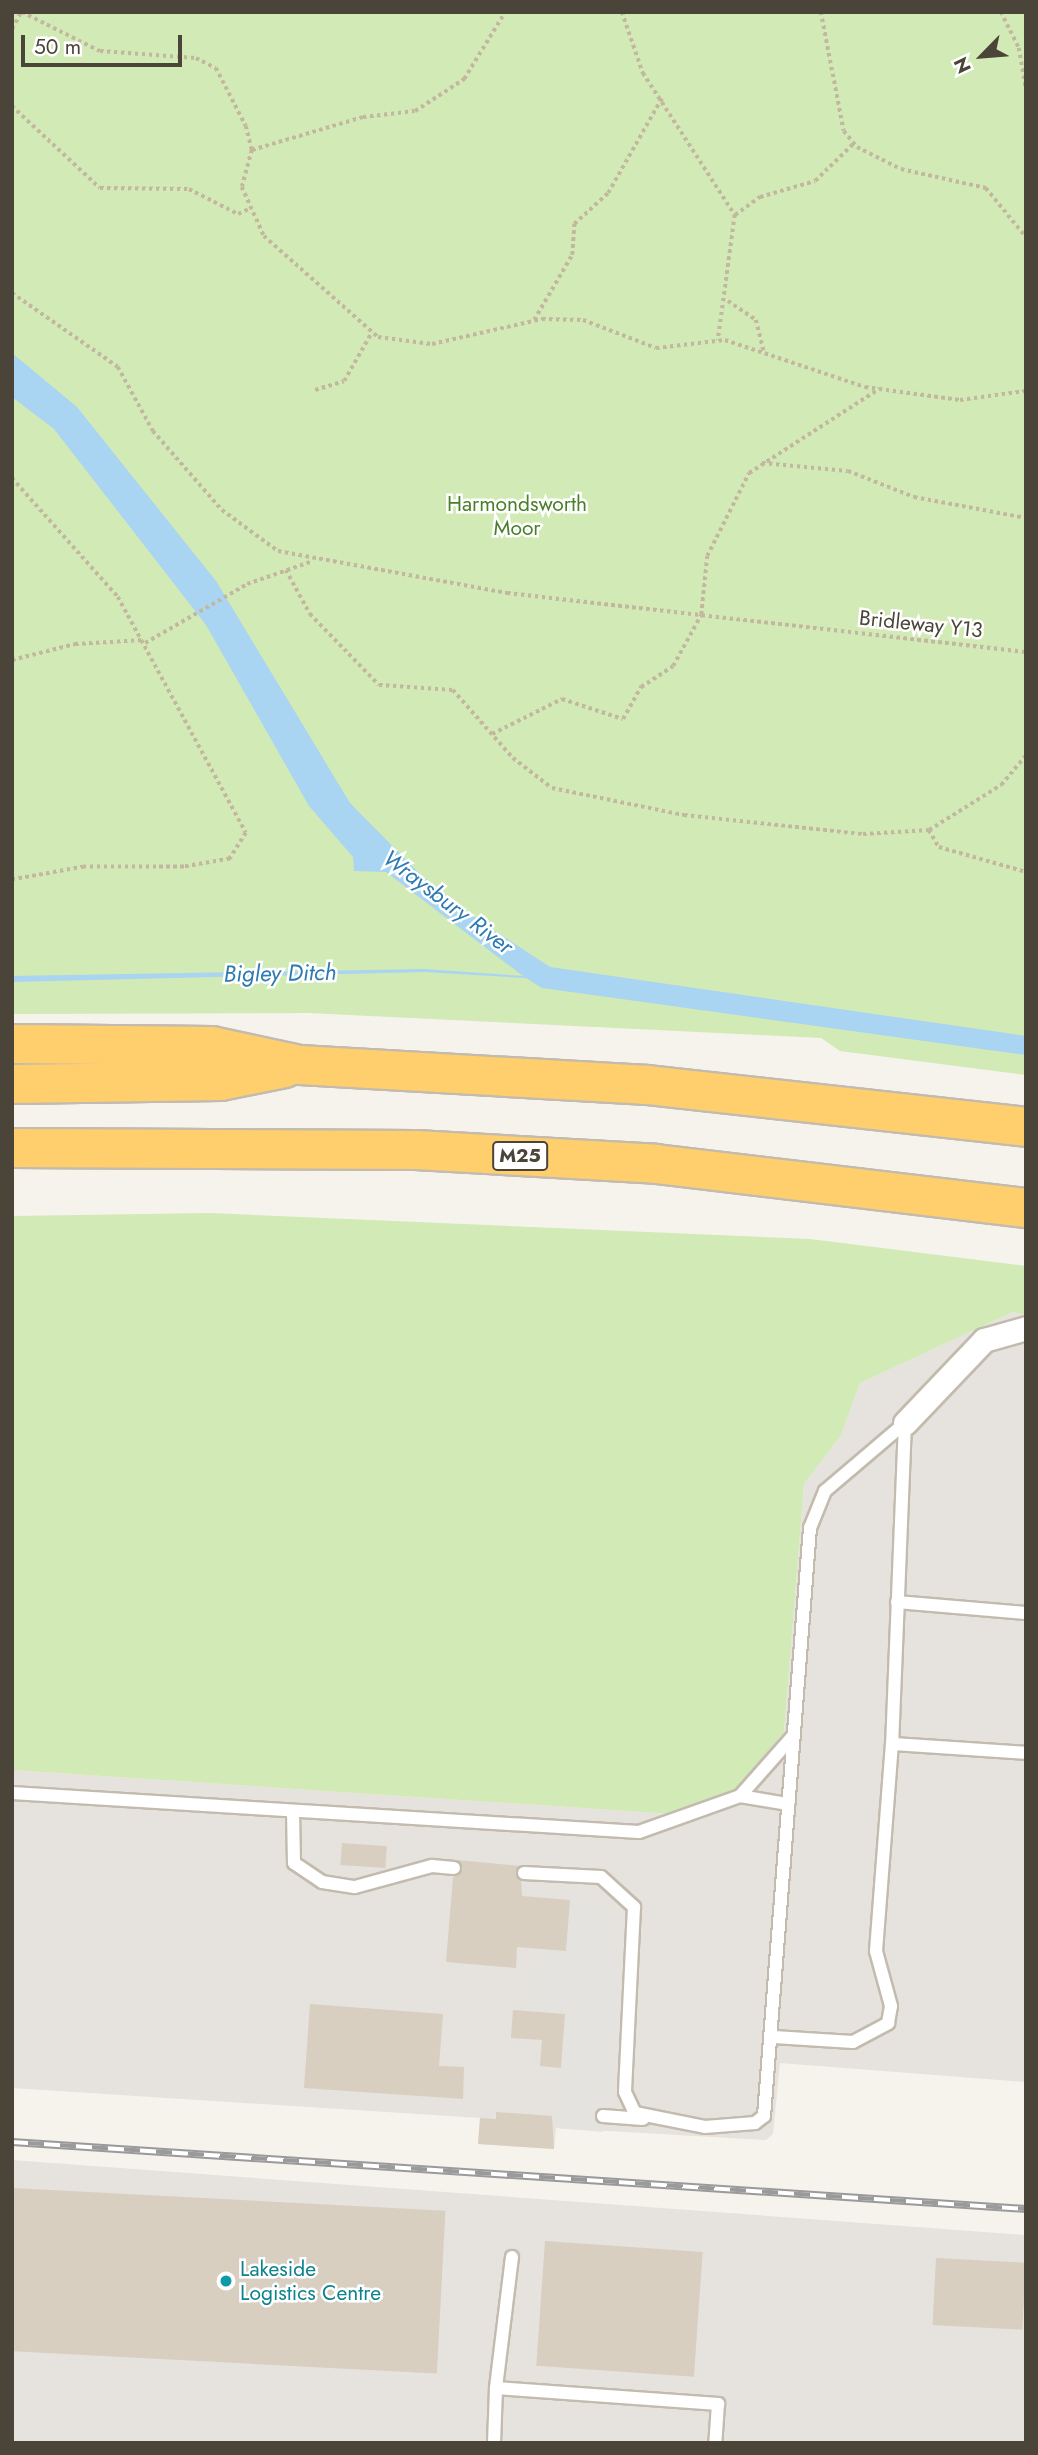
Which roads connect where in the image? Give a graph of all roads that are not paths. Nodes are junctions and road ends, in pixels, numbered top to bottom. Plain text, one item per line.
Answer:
1 (12, 1044) edge
2 (300, 1065) junction
3 (12, 1084) edge
4 (1026, 1127) edge
5 (12, 1148) edge
6 (1026, 1208) edge
7 (1026, 1328) edge
8 (905, 1423) junction
9 (897, 1602) junction
10 (1026, 1613) edge
11 (793, 1736) junction
12 (892, 1744) junction
13 (1026, 1753) edge
14 (12, 1793) edge
15 (740, 1796) junction
16 (788, 1804) junction
17 (293, 1811) junction
18 (454, 1868) dead end
19 (524, 1873) dead end
20 (774, 2037) junction
21 (603, 2116) dead end
22 (647, 2120) junction
23 (512, 2257) dead end
24 (496, 2388) junction
25 (494, 2443) edge
26 (715, 2443) edge

1 - 2 highway
2 - 3 highway
2 - 4 highway
5 - 6 highway, M25
7 - 8 street
8 - 9 lane
8 - 11 lane
9 - 10 lane
9 - 12 lane
11 - 15 lane
11 - 16 lane
12 - 13 lane
12 - 20 lane
14 - 17 lane
15 - 16 lane
15 - 17 lane
16 - 20 lane
17 - 18 lane
19 - 22 lane
20 - 22 lane
21 - 22 lane
23 - 24 lane
24 - 25 lane
24 - 26 lane

